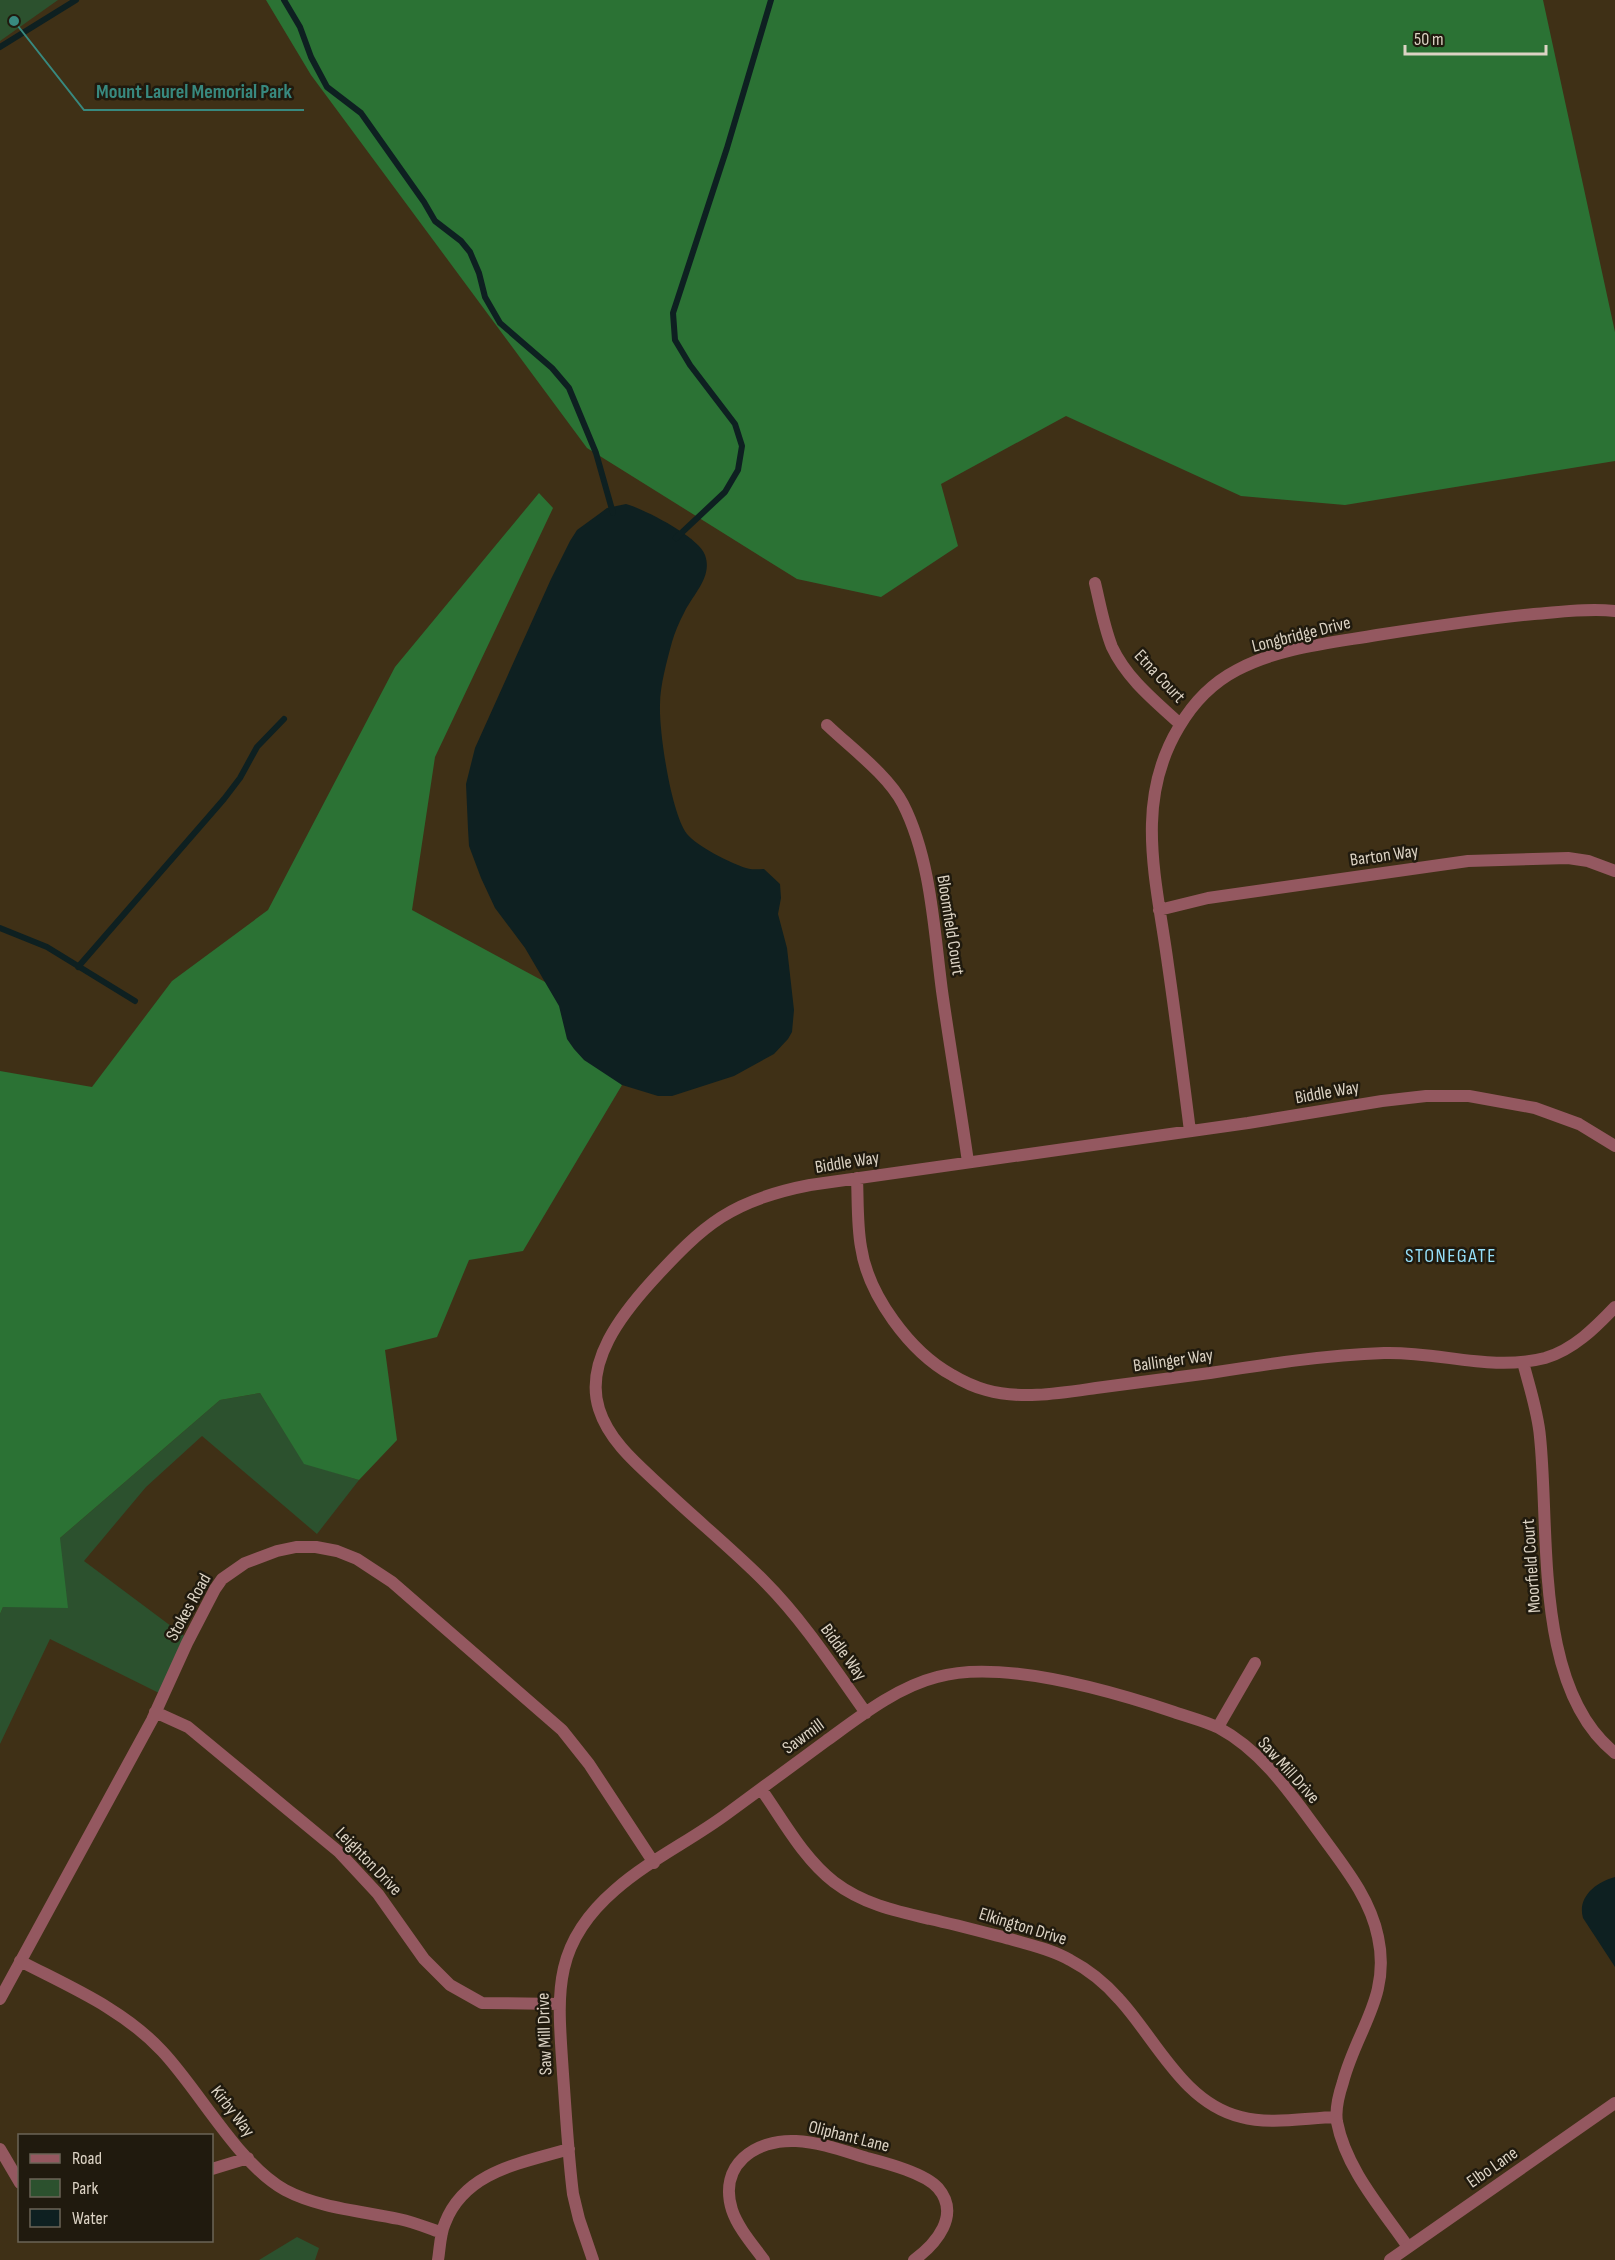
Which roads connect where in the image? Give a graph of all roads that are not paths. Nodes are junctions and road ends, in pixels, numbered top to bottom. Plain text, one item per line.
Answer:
1 (1095, 583) dead end
2 (1615, 611) edge
3 (1180, 724) junction
4 (827, 725) dead end
5 (1615, 871) edge
6 (1159, 910) junction
7 (1190, 1131) junction
8 (1615, 1146) edge
9 (968, 1162) junction
10 (857, 1178) junction
11 (1615, 1307) edge
12 (1523, 1362) junction
13 (1255, 1663) dead end
14 (155, 1712) junction
15 (866, 1713) junction
16 (1218, 1727) junction
17 (1615, 1753) edge
18 (761, 1789) junction
19 (654, 1863) junction
20 (20, 1961) junction
21 (0, 1999) edge
22 (559, 2004) junction
23 (1615, 2103) edge
24 (1336, 2117) junction
25 (0, 2149) edge
26 (569, 2149) junction
27 (248, 2158) junction
28 (213, 2169) edge
29 (18, 2180) edge
30 (442, 2233) junction
31 (1408, 2247) junction
32 (438, 2260) edge
33 (593, 2260) edge
34 (764, 2260) edge
35 (914, 2260) edge
36 (1390, 2260) edge

1 - 3 street, Etna Court
2 - 3 street, Longbridge Drive
3 - 6 street, Longbridge Drive
4 - 9 street, Bloomfield Court
5 - 6 street, Barton Way
6 - 7 street, Longbridge Drive
7 - 8 street, Biddle Way
7 - 9 street, Biddle Way
9 - 10 street, Biddle Way
10 - 12 street, Ballinger Way
10 - 15 street, Biddle Way
11 - 12 street, Ballinger Way
12 - 17 street, Moorfield Court
13 - 16 street
14 - 19 street, Stokes Road
14 - 20 street, Stokes Road
14 - 22 street, Leighton Drive
15 - 16 street, Saw Mill Drive
15 - 18 street, Sawmill
16 - 24 street, Saw Mill Drive
18 - 19 street, Saw Mill Drive
18 - 24 street, Elkington Drive
19 - 22 street, Saw Mill Drive
20 - 21 street, Stokes Road
20 - 27 street, Kirby Way
22 - 26 street, Saw Mill Drive
23 - 31 street, Elbo Lane
24 - 31 street
25 - 29 street
26 - 30 street
26 - 33 street, Saw Mill Drive
27 - 28 street
27 - 30 street, Kirby Way
30 - 32 street
31 - 36 street, Elbo Lane
34 - 35 street, Oliphant Lane

